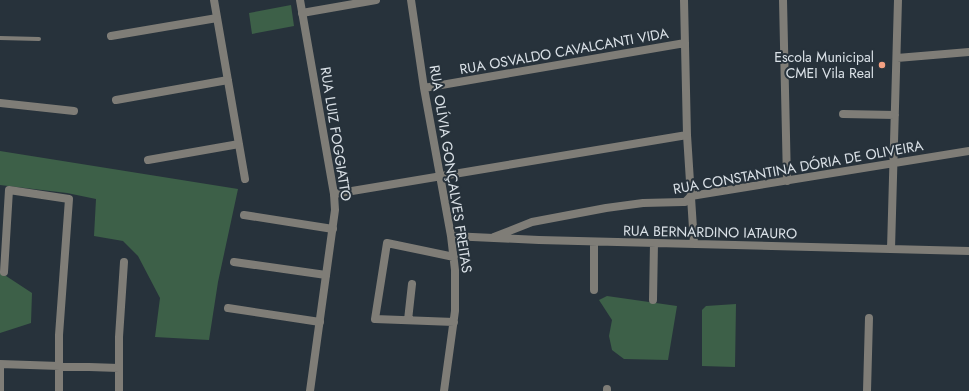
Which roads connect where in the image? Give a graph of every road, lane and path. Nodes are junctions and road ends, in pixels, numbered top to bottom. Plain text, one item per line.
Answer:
1 (214, 0) edge
2 (300, 0) edge
3 (376, 0) edge
4 (411, 0) edge
5 (684, 0) edge
6 (783, 0) edge
7 (898, 0) edge
8 (302, 13) junction
9 (217, 18) junction
10 (111, 36) dead end
11 (0, 38) edge
12 (39, 39) dead end
13 (685, 43) junction
14 (969, 52) edge
15 (897, 58) junction
16 (228, 80) junction
17 (424, 88) junction
18 (116, 100) dead end
19 (0, 103) edge
20 (74, 111) dead end
21 (843, 114) dead end
22 (895, 115) junction
23 (687, 135) junction
24 (239, 144) junction
25 (969, 151) edge
26 (148, 160) dead end
27 (894, 163) junction
28 (439, 177) junction
29 (245, 179) dead end
30 (787, 181) junction
31 (334, 194) junction
32 (691, 196) junction
33 (244, 215) dead end
34 (333, 229) junction
35 (451, 236) junction
36 (492, 238) junction
37 (594, 242) junction
38 (654, 243) junction
39 (694, 244) junction
40 (891, 249) junction
41 (969, 252) edge
42 (454, 257) junction
43 (124, 262) dead end
44 (234, 262) dead end
45 (4, 272) dead end
46 (326, 275) junction
47 (412, 284) dead end
48 (594, 290) dead end
49 (653, 300) dead end
50 (228, 308) dead end
51 (869, 318) dead end
52 (408, 320) junction
53 (320, 322) junction
54 (454, 322) junction
55 (59, 366) junction
56 (119, 368) junction
57 (0, 391) edge
58 (59, 391) edge
59 (119, 391) edge
60 (310, 391) edge
61 (444, 391) edge
62 (867, 391) edge

1 - 9 street
2 - 8 street, RUA LUIZ FOGGIATTO
3 - 8 street
4 - 17 street, RUA OLÍVIA GONÇALVES FREITAS
5 - 13 street
6 - 30 street
7 - 15 street
8 - 31 street, RUA LUIZ FOGGIATTO
9 - 10 street
9 - 16 street
11 - 12 lane
13 - 17 street, RUA OSVALDO CAVALCANTI VIDA
13 - 23 street
14 - 15 street
15 - 22 street
16 - 18 street
16 - 24 street
17 - 28 street, RUA OLÍVIA GONÇALVES FREITAS
19 - 20 street
21 - 22 street
22 - 27 street
23 - 28 street
23 - 32 street
24 - 26 street
24 - 29 street
25 - 27 street, RUA CONSTANTINA DÓRIA DE OLIVEIRA
27 - 30 street, RUA CONSTANTINA DÓRIA DE OLIVEIRA
27 - 40 street
28 - 31 street
28 - 35 street, RUA OLÍVIA GONÇALVES FREITAS
30 - 32 street, RUA CONSTANTINA DÓRIA DE OLIVEIRA
31 - 34 street, RUA LUIZ FOGGIATTO
32 - 36 street, RUA CONSTANTINA DÓRIA DE OLIVEIRA
32 - 39 street
33 - 34 street
34 - 46 street, RUA LUIZ FOGGIATTO
35 - 36 street, RUA BERNARDINO IATAURO
35 - 42 street, RUA OLÍVIA GONÇALVES FREITAS
36 - 37 street, RUA BERNARDINO IATAURO
37 - 38 street, RUA BERNARDINO IATAURO
37 - 48 street
38 - 39 street, RUA BERNARDINO IATAURO
38 - 49 street
39 - 40 street, RUA BERNARDINO IATAURO
40 - 41 street, RUA BERNARDINO IATAURO
42 - 52 street
42 - 54 street, RUA OLÍVIA GONÇALVES FREITAS
43 - 56 street
44 - 46 street
45 - 55 street
46 - 53 street, RUA LUIZ FOGGIATTO
47 - 52 street
50 - 53 street
51 - 62 street
52 - 54 street
53 - 60 street, RUA LUIZ FOGGIATTO
54 - 61 street, RUA OLÍVIA GONÇALVES FREITAS
55 - 56 street
55 - 57 street
55 - 58 street
56 - 59 street

